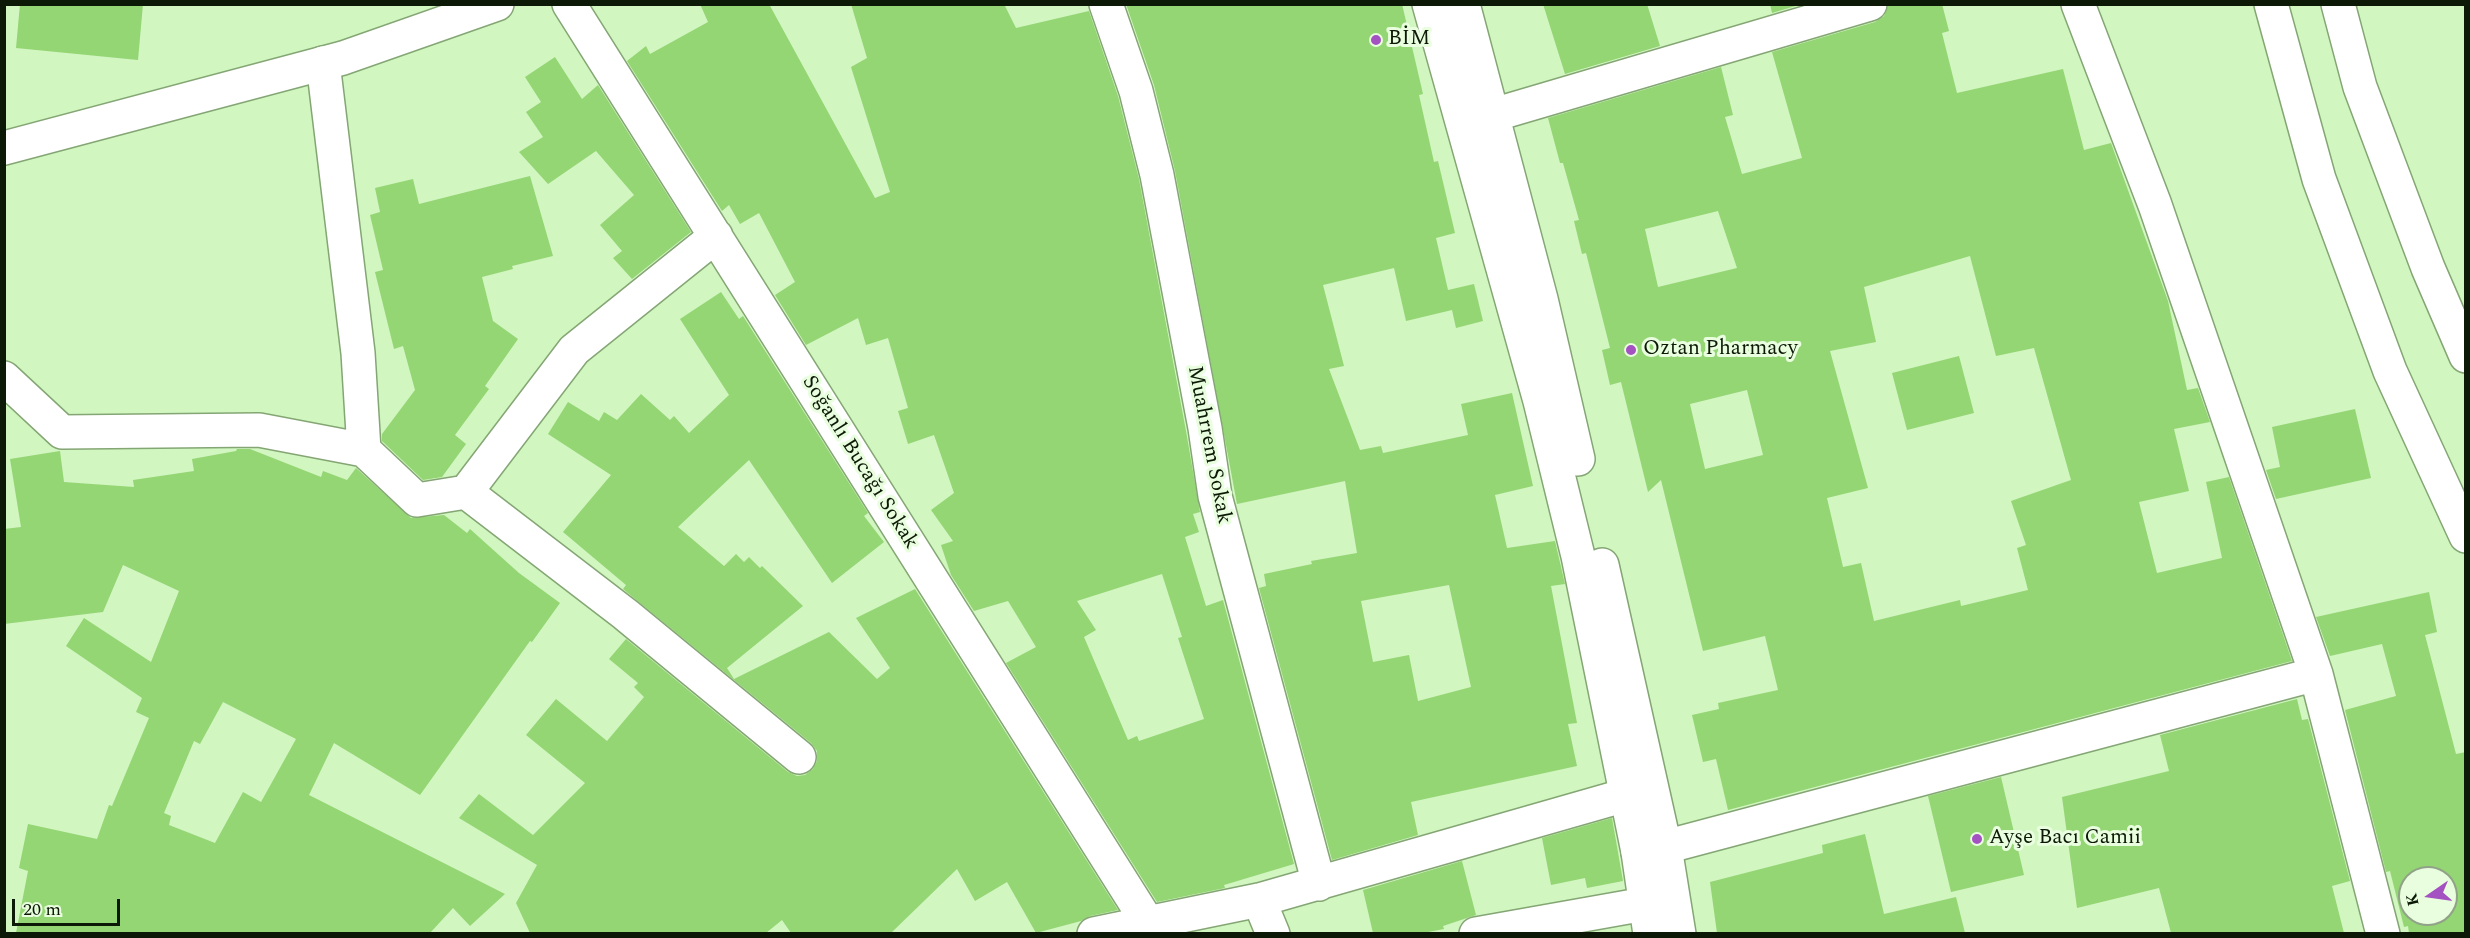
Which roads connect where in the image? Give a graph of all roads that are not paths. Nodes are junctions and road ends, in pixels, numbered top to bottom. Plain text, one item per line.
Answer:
1 (496, 4) edge
2 (569, 4) edge
3 (1106, 4) edge
4 (1429, 4) edge
5 (1463, 4) edge
6 (1870, 4) edge
7 (2078, 4) edge
8 (2271, 4) edge
9 (2338, 4) edge
10 (322, 63) junction
11 (1493, 115) junction
12 (4, 148) edge
13 (716, 236) junction
14 (2466, 356) edge
15 (4, 378) edge
16 (364, 450) junction
17 (466, 492) junction
18 (2466, 536) edge
19 (2316, 674) junction
20 (799, 757) dead end
21 (1626, 795) junction
22 (1652, 849) junction
23 (1319, 884) junction
24 (1260, 900) junction
25 (1648, 919) edge
26 (1148, 923) junction
27 (1094, 933) edge
28 (1273, 933) edge
29 (1476, 933) edge
30 (1678, 933) edge
31 (2383, 933) edge

1 - 10 street
2 - 13 street, Soğanlı Bucağı Sokak
3 - 23 street, Muahrrem Sokak
4 - 21 street
5 - 11 street
6 - 11 street
7 - 19 street
8 - 18 street
9 - 14 street
10 - 12 street
10 - 16 street
11 - 22 street
13 - 17 street
13 - 26 street, Soğanlı Bucağı Sokak
15 - 16 street
16 - 17 street
17 - 20 street
19 - 22 street
19 - 31 street
21 - 22 street
21 - 23 street
22 - 25 street
22 - 30 street
23 - 24 street
24 - 26 street
24 - 28 street
25 - 29 street
26 - 27 street

